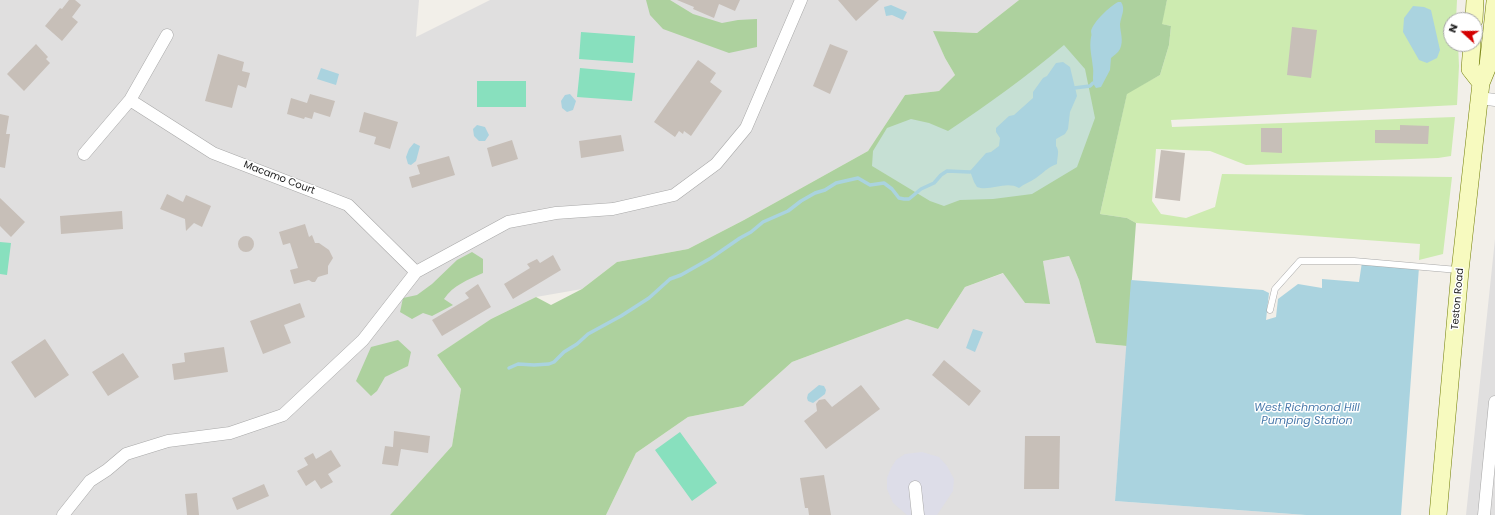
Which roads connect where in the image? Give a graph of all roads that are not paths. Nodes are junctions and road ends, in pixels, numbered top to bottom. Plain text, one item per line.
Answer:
1 (801, 0) edge
2 (1475, 0) edge
3 (1495, 2) edge
4 (1474, 12) edge
5 (167, 35) dead end
6 (1471, 52) edge
7 (1485, 94) edge
8 (130, 100) junction
9 (84, 154) dead end
10 (1460, 271) junction
11 (416, 272) junction
12 (1270, 310) dead end
13 (1495, 402) edge
14 (915, 487) dead end
15 (63, 515) edge
16 (918, 515) edge
17 (1438, 515) edge
18 (1484, 515) edge

1 - 11 street
2 - 4 main road
3 - 7 main road, Teston Road
5 - 8 street
6 - 7 main road
7 - 10 main road, Teston Road
8 - 9 street
8 - 11 street, Macamo Court
10 - 12 lane
10 - 17 main road, Teston Road
11 - 15 street
13 - 18 street
14 - 16 street

